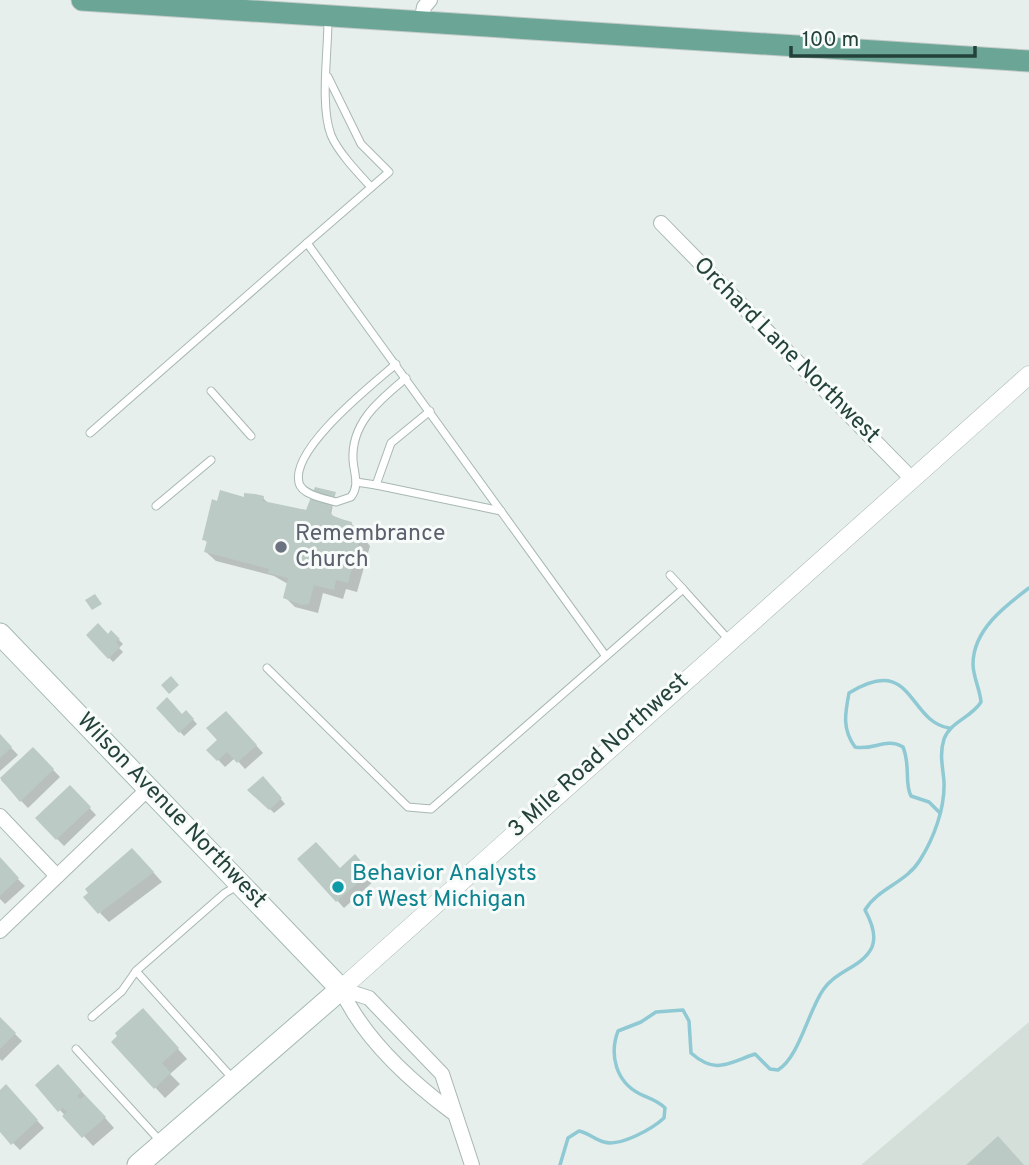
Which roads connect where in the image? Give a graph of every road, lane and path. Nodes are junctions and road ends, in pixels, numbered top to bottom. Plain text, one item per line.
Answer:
1 (82, 0) edge
2 (430, 0) edge
3 (328, 16) junction
4 (421, 22) junction
5 (1029, 61) edge
6 (328, 77) junction
7 (371, 187) junction
8 (661, 223) dead end
9 (307, 243) junction
10 (396, 364) junction
11 (1029, 375) edge
12 (406, 378) junction
13 (211, 391) dead end
14 (430, 411) junction
15 (90, 433) dead end
16 (251, 436) dead end
17 (211, 460) dead end
18 (912, 479) junction
19 (356, 482) junction
20 (376, 485) junction
21 (156, 506) dead end
22 (502, 511) junction
23 (670, 575) dead end
24 (683, 589) junction
25 (0, 634) edge
26 (730, 641) junction
27 (605, 655) junction
28 (267, 668) dead end
29 (149, 788) junction
30 (0, 816) edge
31 (57, 876) junction
32 (241, 884) junction
33 (0, 931) edge
34 (136, 971) junction
35 (341, 989) junction
36 (92, 1017) dead end
37 (76, 1049) dead end
38 (234, 1080) junction
39 (452, 1112) junction
40 (163, 1143) junction
41 (138, 1165) edge
42 (472, 1165) edge

1 - 3 main road
2 - 4 street
3 - 4 main road
3 - 6 lane
4 - 5 main road
6 - 7 lane
6 - 7 lane
7 - 9 lane
8 - 18 street, Orchard Lane Northwest
9 - 10 lane
9 - 15 lane
10 - 12 lane
10 - 19 lane
11 - 18 street, 3 Mile Road Northwest
12 - 14 lane
12 - 19 lane
13 - 16 lane
14 - 20 lane
14 - 22 lane
17 - 21 lane
18 - 26 street, 3 Mile Road Northwest
19 - 20 lane
20 - 22 lane
22 - 27 lane
23 - 24 lane
24 - 26 lane
24 - 27 lane
25 - 29 main road, Wilson Avenue Northwest
26 - 35 street, 3 Mile Road Northwest
27 - 28 lane
29 - 31 street
29 - 32 main road, Wilson Avenue Northwest
30 - 31 street
31 - 33 street
32 - 34 lane
32 - 35 main road, Wilson Avenue Northwest
34 - 36 lane
34 - 38 lane
35 - 38 main road, 3 Mile Road Northwest
35 - 39 street
35 - 39 street
37 - 40 lane
38 - 40 main road, 3 Mile Road Northwest
39 - 42 street
40 - 41 main road, 3 Mile Road Northwest

